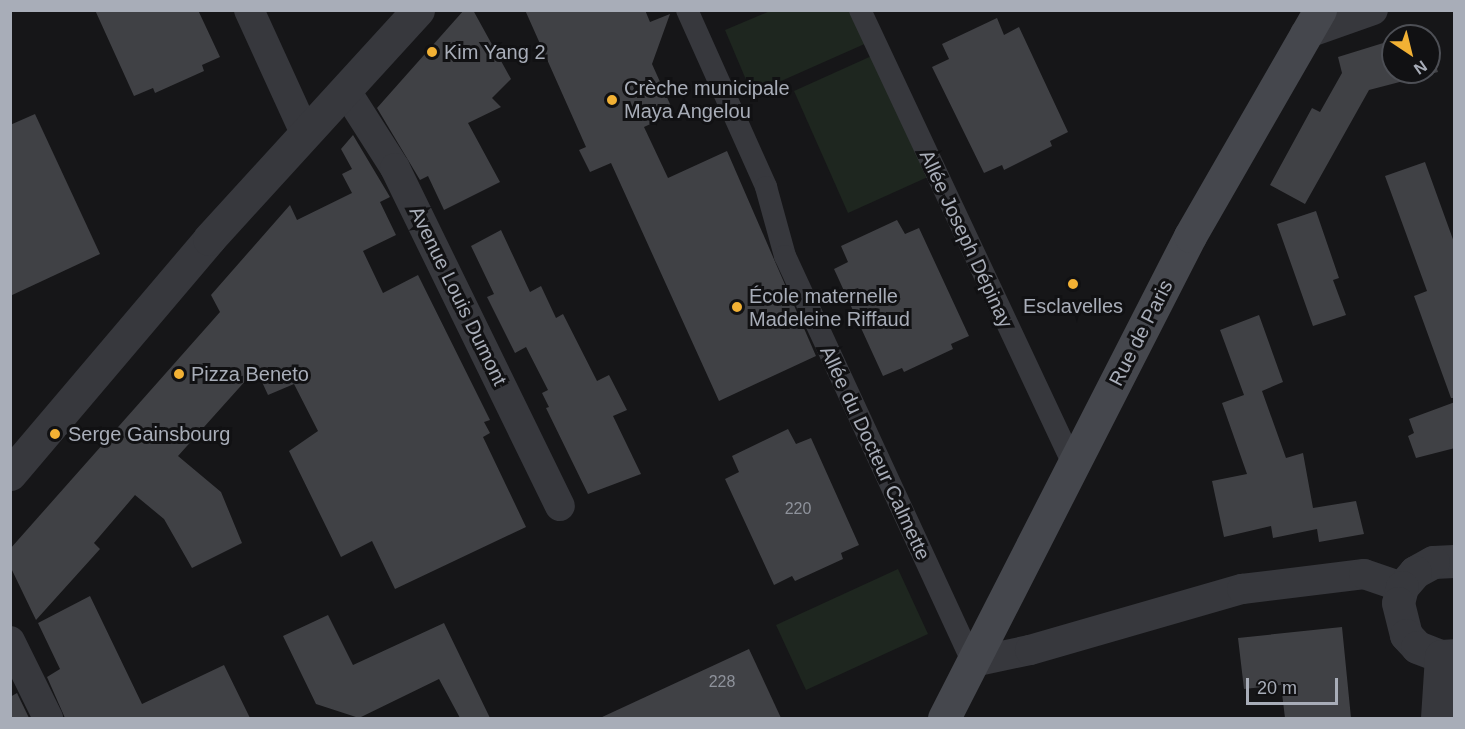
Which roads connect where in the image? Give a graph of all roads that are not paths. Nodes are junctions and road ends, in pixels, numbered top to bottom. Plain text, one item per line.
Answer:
1 (249, 10) edge
2 (418, 10) edge
3 (687, 10) edge
4 (860, 10) edge
5 (1373, 10) edge
6 (1313, 22) edge
7 (346, 91) junction
8 (304, 133) junction
9 (1074, 466) junction
10 (10, 474) edge
11 (560, 506) dead end
12 (1455, 561) edge
13 (1402, 587) junction
14 (10, 641) edge
15 (1448, 656) edge
16 (973, 662) junction
17 (48, 718) edge
18 (944, 718) edge
19 (1437, 718) edge

1 - 8 street
2 - 7 street
3 - 16 street, Allée du Docteur Calmette
4 - 9 street, Allée Joseph Dépinay
5 - 6 street
6 - 9 main road, Rue de Paris
7 - 8 street
7 - 11 street, Avenue Louis Dumont
8 - 10 street
9 - 16 main road, Rue de Paris
12 - 13 street
13 - 15 street
13 - 16 street
14 - 17 street
15 - 19 street
16 - 18 main road, Rue de Paris

